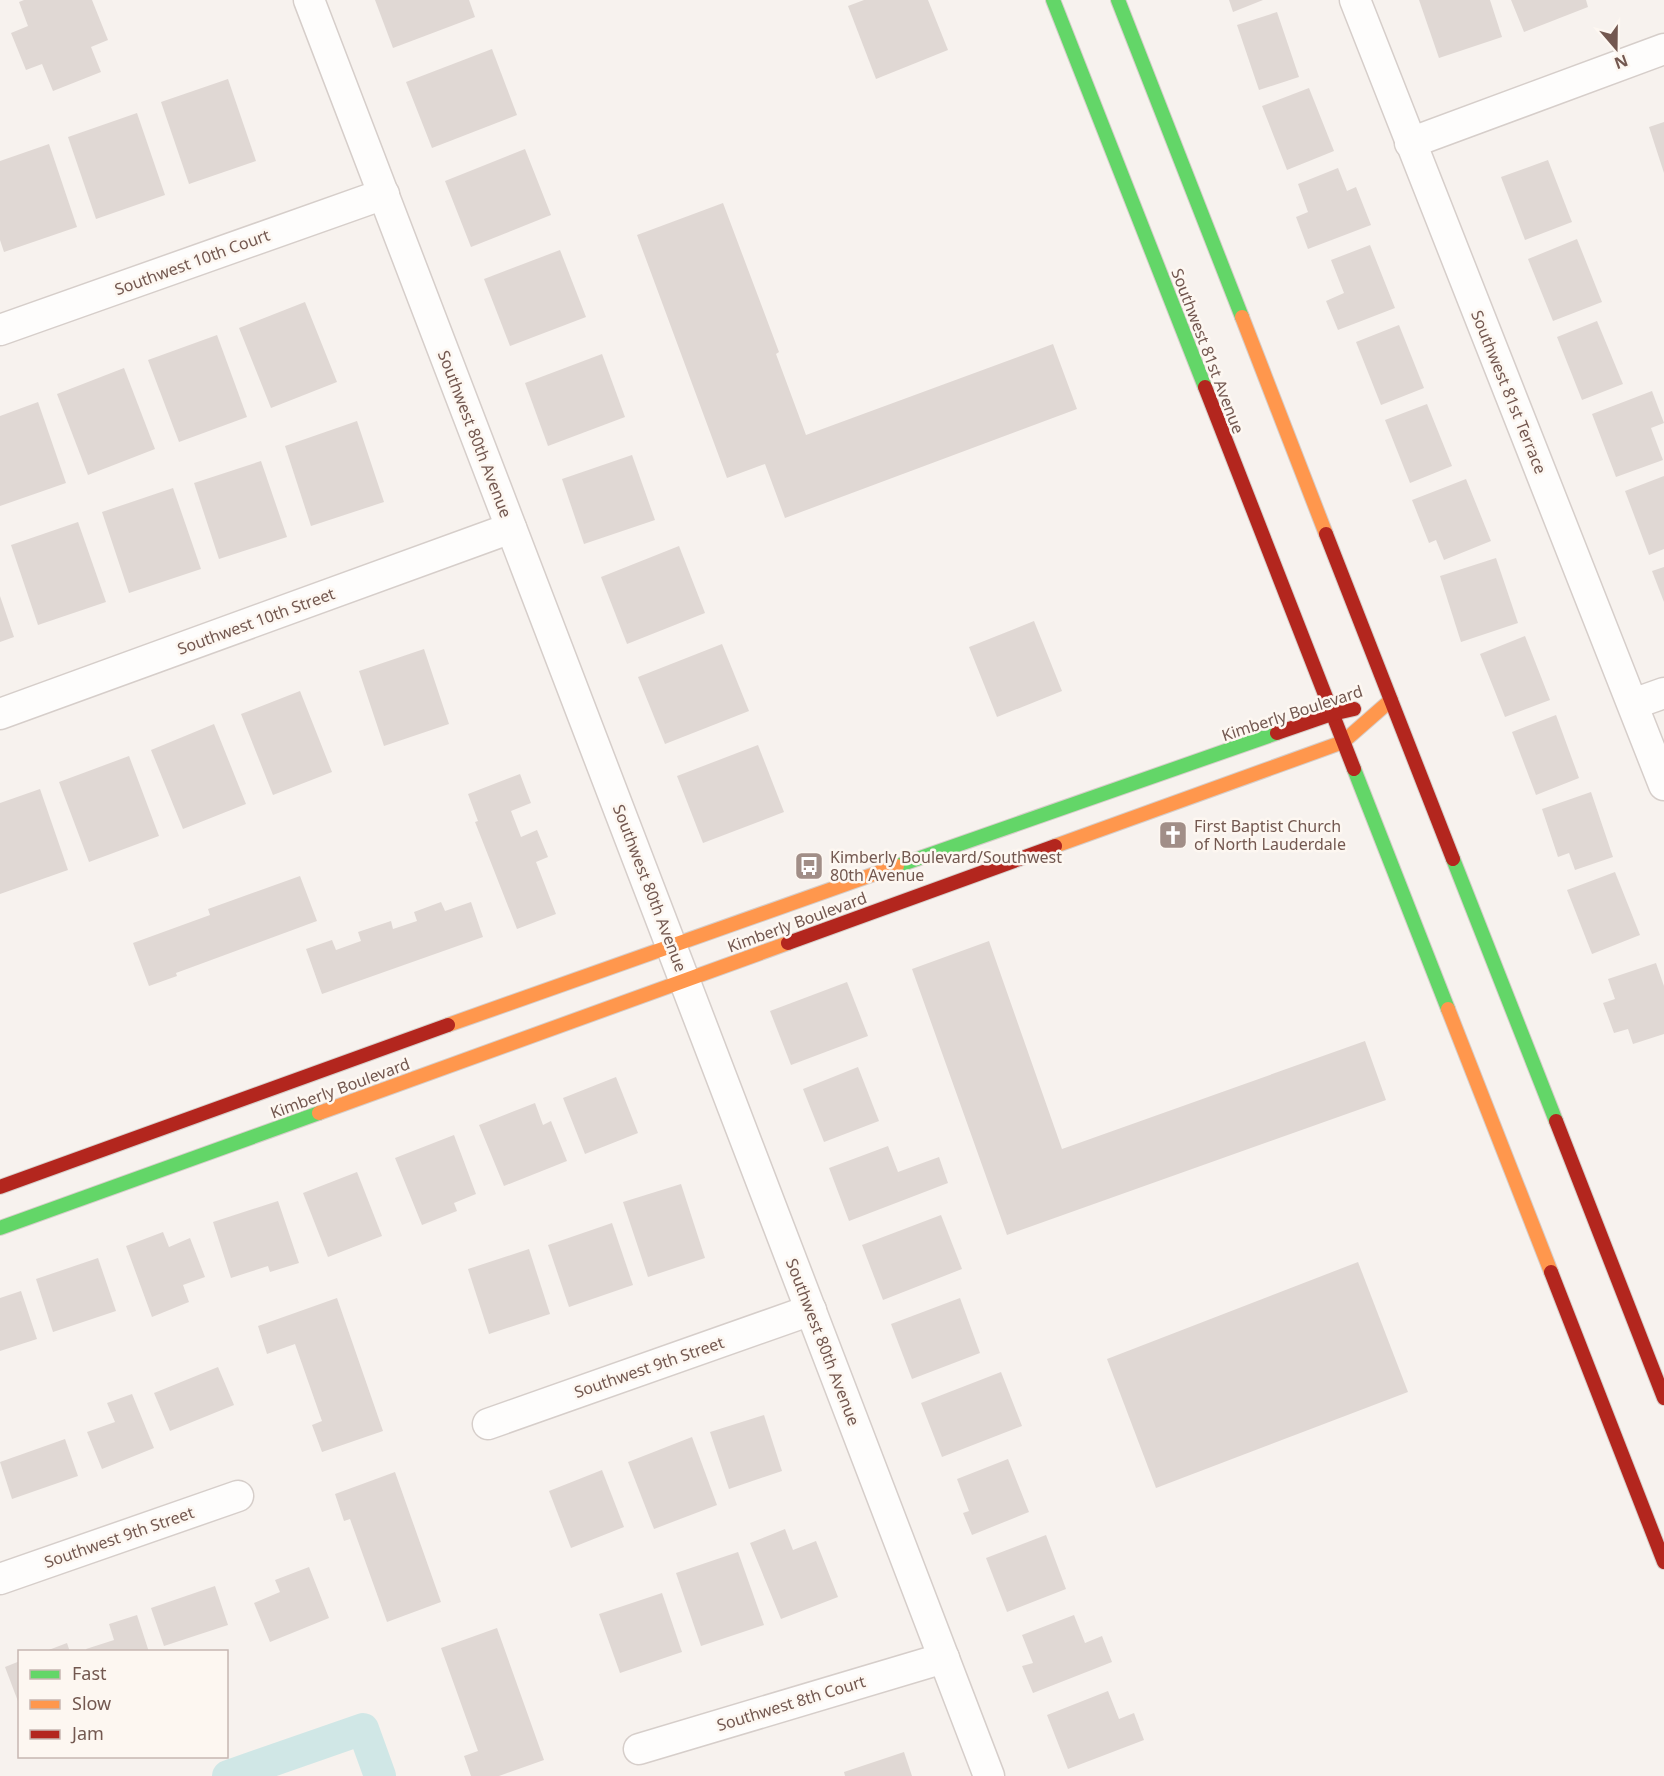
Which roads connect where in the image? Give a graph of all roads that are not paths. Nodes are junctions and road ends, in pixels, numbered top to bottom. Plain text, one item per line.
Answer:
1 (309, 0) edge
2 (1053, 0) edge
3 (1118, 0) edge
4 (1355, 0) edge
5 (1664, 49) edge
6 (1410, 143) junction
7 (384, 194) junction
8 (0, 330) edge
9 (511, 528) junction
10 (1664, 693) edge
11 (1391, 700) junction
12 (1633, 704) junction
13 (0, 714) edge
14 (1332, 714) junction
15 (1343, 742) junction
16 (1664, 784) edge
17 (672, 944) junction
18 (686, 980) junction
19 (0, 1187) edge
20 (0, 1228) edge
21 (811, 1310) junction
22 (1664, 1398) edge
23 (488, 1424) dead end
24 (238, 1496) dead end
25 (1664, 1562) edge
26 (0, 1579) edge
27 (944, 1658) junction
28 (639, 1749) dead end
29 (989, 1776) edge

1 - 7 street, Southwest 80th Avenue
2 - 14 street, Southwest 81st Avenue
3 - 11 street
4 - 6 street, Southwest 81st Terrace
5 - 6 street
6 - 12 street, Southwest 81st Terrace
7 - 8 street, Southwest 10th Court
7 - 9 street, Southwest 80th Avenue
9 - 13 street, Southwest 10th Street
9 - 17 street, Southwest 80th Avenue
10 - 12 street
11 - 14 street, Kimberly Boulevard
11 - 15 street, Kimberly Boulevard
11 - 22 street
12 - 16 street, Southwest 81st Terrace
14 - 15 street, Southwest 81st Avenue
14 - 17 street, Kimberly Boulevard
15 - 18 street, Kimberly Boulevard
15 - 25 street, Southwest 81st Avenue
17 - 18 street, Southwest 80th Avenue
17 - 19 street, Kimberly Boulevard
18 - 20 street, Kimberly Boulevard
18 - 21 street, Southwest 80th Avenue
21 - 23 street, Southwest 9th Street
21 - 27 street, Southwest 80th Avenue
24 - 26 street, Southwest 9th Street
27 - 28 street, Southwest 8th Court
27 - 29 street, Southwest 80th Avenue

